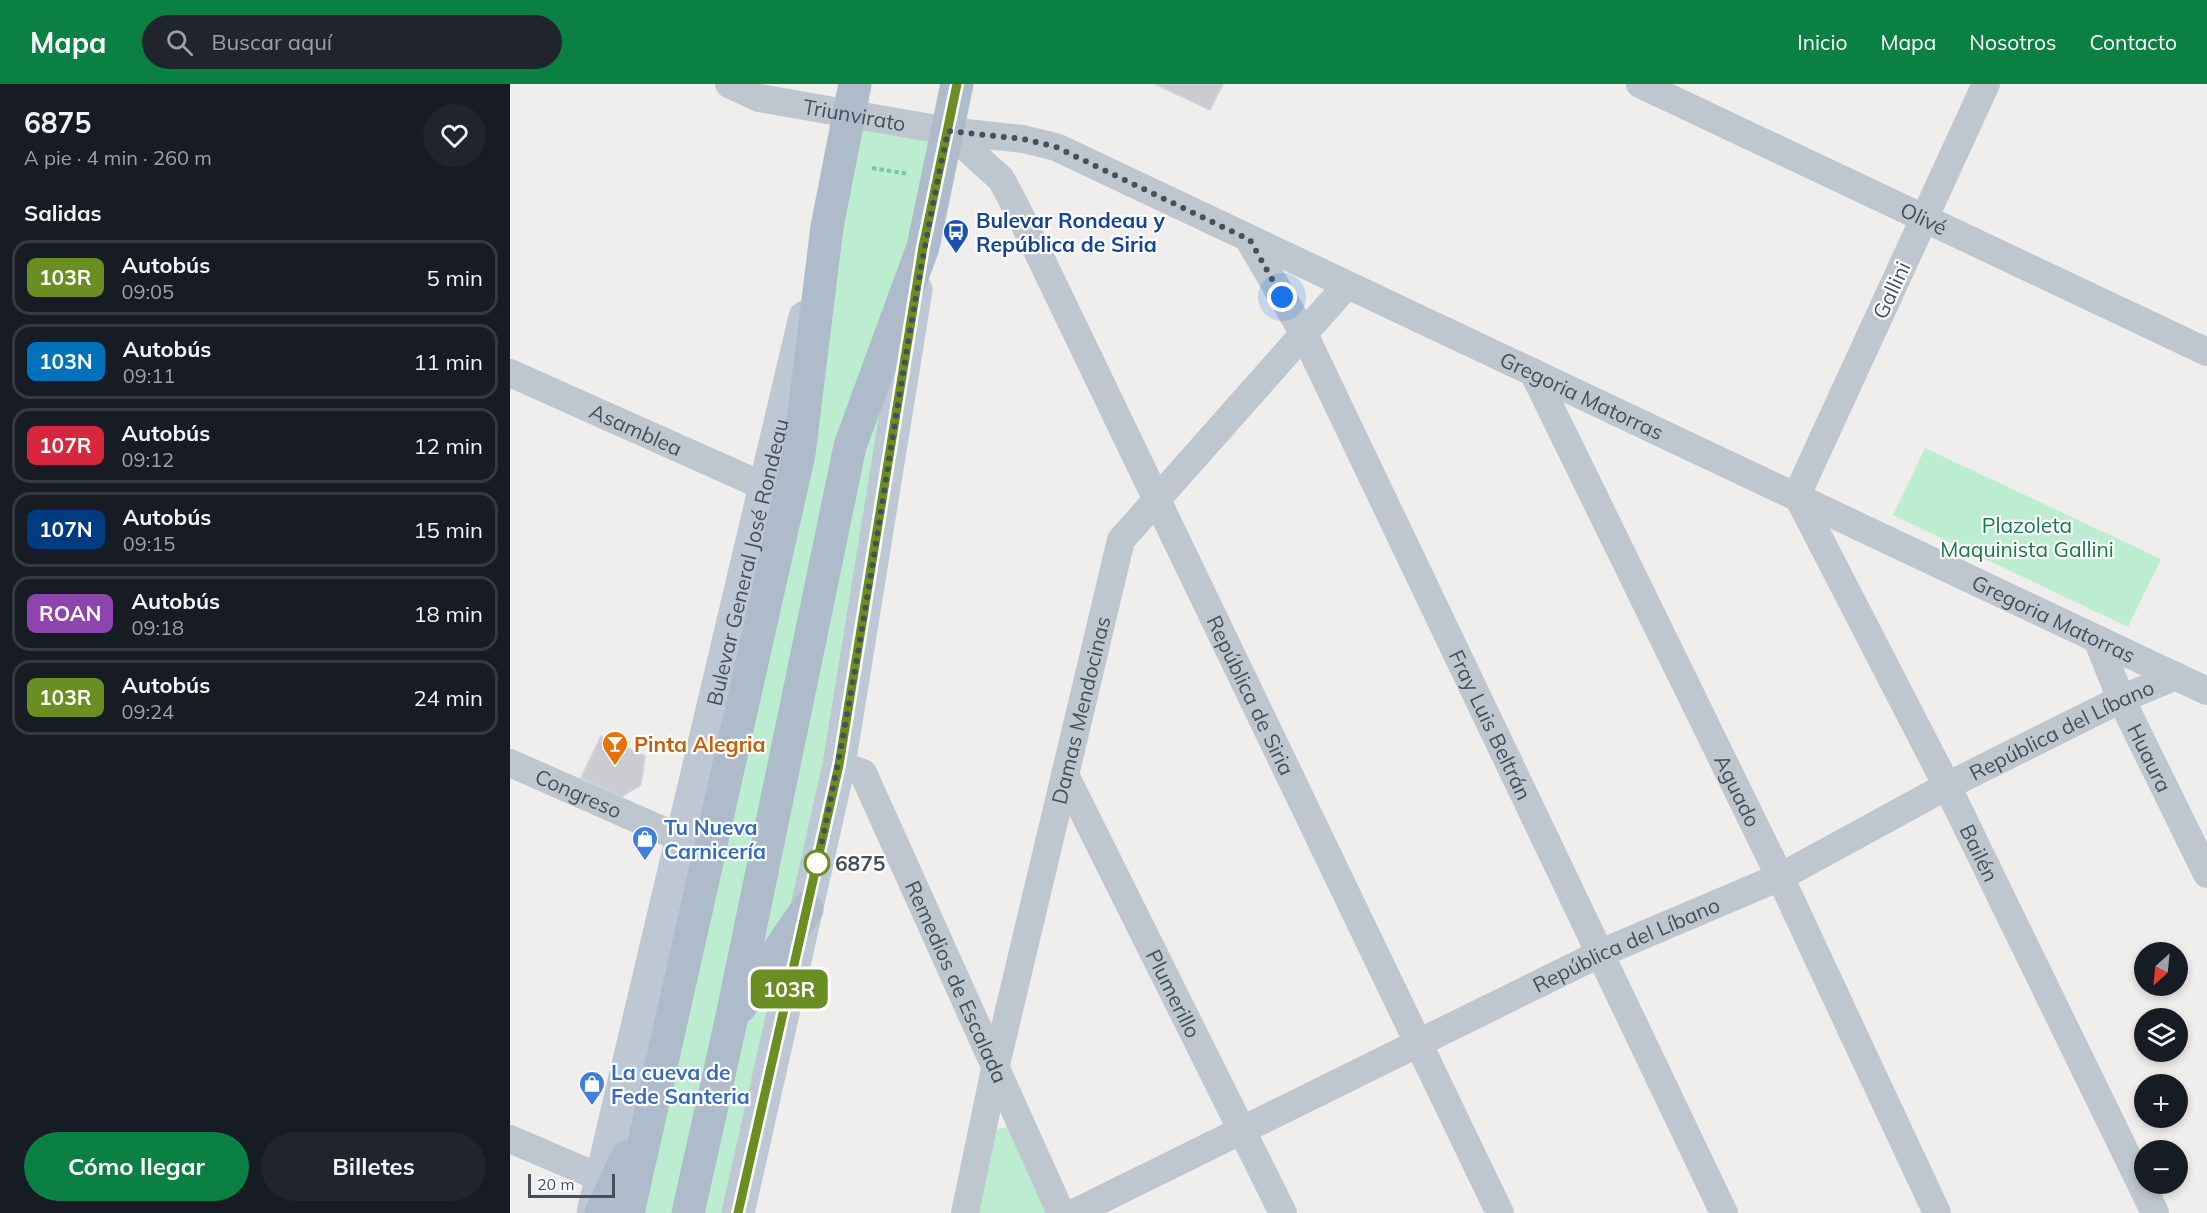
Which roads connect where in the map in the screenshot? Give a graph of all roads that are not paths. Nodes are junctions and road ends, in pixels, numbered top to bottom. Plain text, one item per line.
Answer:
1 (729, 84) edge
2 (957, 84) edge
3 (1640, 84) edge
4 (1986, 84) edge
5 (851, 99) edge
6 (948, 131) junction
7 (1023, 139) junction
8 (1001, 179) junction
9 (1924, 218) junction
10 (827, 228) junction
11 (1250, 240) junction
12 (923, 247) junction
13 (1346, 286) junction
14 (1304, 334) junction
15 (2207, 352) edge
16 (1533, 372) junction
17 (510, 373) edge
18 (763, 486) junction
19 (1797, 495) junction
20 (1155, 501) junction
21 (2097, 639) junction
22 (2176, 676) junction
23 (2207, 691) edge
24 (2121, 699) junction
25 (510, 763) edge
26 (839, 765) junction
27 (1065, 775) junction
28 (1947, 786) junction
29 (680, 838) junction
30 (2207, 874) edge
31 (1780, 877) junction
32 (807, 909) junction
33 (1601, 953) junction
34 (731, 1021) junction
35 (1417, 1044) junction
36 (995, 1069) junction
37 (651, 1106) junction
38 (1242, 1131) junction
39 (510, 1139) edge
40 (601, 1178) junction
41 (592, 1213) edge
42 (601, 1213) edge
43 (628, 1213) edge
44 (688, 1213) edge
45 (738, 1213) edge
46 (965, 1213) edge
47 (1061, 1213) edge
48 (1074, 1213) edge
49 (1283, 1213) edge
50 (1500, 1213) edge
51 (1724, 1213) edge
52 (1937, 1213) edge
53 (2155, 1213) edge

1 - 5 street, Triunvirato
2 - 6 main road
3 - 9 street, Olivé
4 - 9 street, Gallini
5 - 6 street, Triunvirato
5 - 10 main road, Bulevar General José Rondeau
6 - 7 street, Gregoria Matorras
6 - 8 street, República de Siria
6 - 12 main road
7 - 8 street
7 - 11 street, Gregoria Matorras
8 - 20 street, República de Siria
9 - 15 street, Olivé
9 - 19 street, Gallini
10 - 18 main road, Bulevar General José Rondeau
10 - 37 main road, Bulevar General José Rondeau
11 - 13 street, Gregoria Matorras
11 - 14 street, Fray Luis Beltrán
12 - 26 main road
12 - 34 main road
13 - 14 street, Damas Mendocinas
13 - 16 street, Gregoria Matorras
14 - 20 street, Damas Mendocinas
14 - 33 street, Fray Luis Beltrán
16 - 19 street, Gregoria Matorras
16 - 31 street, Aguado
17 - 18 street, Asamblea
18 - 29 main road, Bulevar General José Rondeau
19 - 21 street, Gregoria Matorras
19 - 28 street, Bailén
20 - 27 street, Damas Mendocinas
20 - 35 street, República de Siria
21 - 22 street, Gregoria Matorras
21 - 24 street, Huaura
22 - 23 street, Gregoria Matorras
22 - 24 street, República del Líbano
24 - 28 street, República del Líbano
24 - 30 street, Huaura
25 - 29 street, Congreso
26 - 32 main road
26 - 36 street, Remedios de Escalada
27 - 36 street, Damas Mendocinas
27 - 38 street, Plumerillo
28 - 31 street, República del Líbano
28 - 53 street, Bailén
29 - 40 main road, Bulevar General José Rondeau
31 - 33 street, República del Líbano
31 - 52 street, Aguado
32 - 34 main road
32 - 45 main road
33 - 35 street, República del Líbano
33 - 51 street, Fray Luis Beltrán
34 - 44 main road
35 - 38 street, República del Líbano
35 - 50 street, República de Siria
36 - 46 street, Damas Mendocinas
36 - 47 street, Remedios de Escalada
37 - 42 main road
37 - 43 main road, Bulevar General José Rondeau
38 - 48 street, República del Líbano
38 - 49 street, Plumerillo
39 - 40 street
40 - 41 main road, Bulevar General José Rondeau

